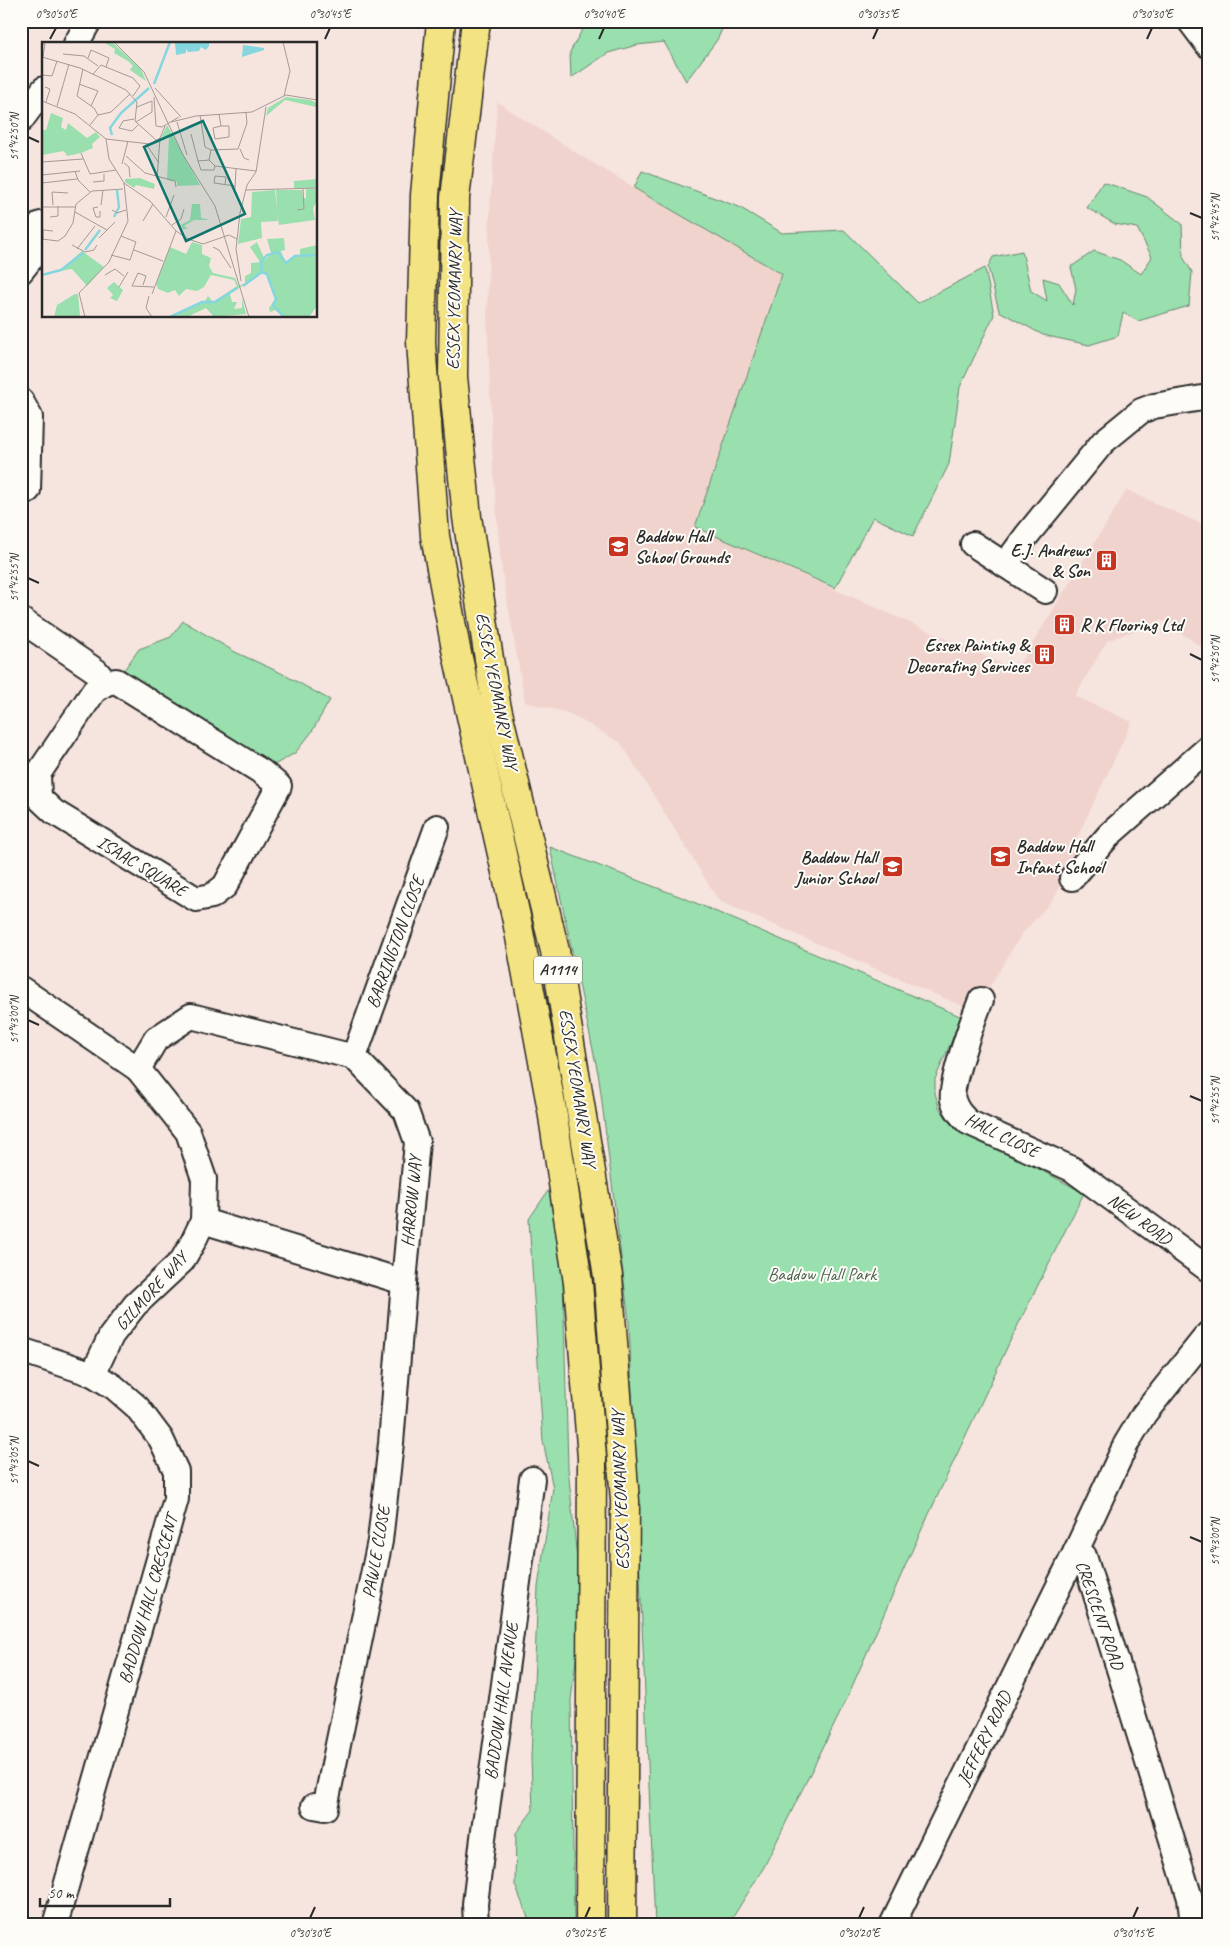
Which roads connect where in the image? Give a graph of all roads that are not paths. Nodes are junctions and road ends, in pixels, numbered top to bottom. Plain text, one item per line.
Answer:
1 (89, 21) edge
2 (441, 21) edge
3 (476, 21) edge
4 (1190, 21) edge
5 (77, 42) edge
6 (1208, 45) edge
7 (42, 92) edge
8 (21, 120) edge
9 (41, 224) dead end
10 (21, 271) edge
11 (1208, 397) edge
12 (21, 401) edge
13 (28, 490) dead end
14 (974, 544) dead end
15 (1005, 565) junction
16 (1045, 592) dead end
17 (21, 620) edge
18 (106, 683) junction
19 (1208, 748) edge
20 (437, 827) dead end
21 (1072, 878) dead end
22 (23, 994) edge
23 (981, 1000) dead end
24 (354, 1057) junction
25 (138, 1069) junction
26 (1072, 1169) joint
27 (203, 1221) junction
28 (1208, 1269) edge
29 (404, 1282) junction
30 (1208, 1334) edge
31 (21, 1350) edge
32 (93, 1374) junction
33 (532, 1479) dead end
34 (1076, 1551) junction
35 (314, 1806) dead end
36 (55, 1925) edge
37 (476, 1925) edge
38 (590, 1925) edge
39 (622, 1925) edge
40 (892, 1925) edge
41 (1194, 1925) edge

1 - 5 street
2 - 38 main road, ESSEX YEOMANRY WAY / A1114
3 - 39 main road, ESSEX YEOMANRY WAY / A1114
4 - 6 street
7 - 8 street
9 - 10 street
11 - 15 street
12 - 13 street
14 - 15 street
15 - 16 street
17 - 18 street, ISAAC SQUARE
18 - 18 street, ISAAC SQUARE
19 - 21 street
20 - 24 street, BARRINGTON CLOSE
22 - 25 street, GILMORE WAY
23 - 26 street, HALL CLOSE
24 - 25 street
24 - 29 street, HARROW WAY
25 - 27 street, GILMORE WAY
26 - 28 street, NEW ROAD
27 - 29 street
27 - 32 street, GILMORE WAY
29 - 35 street, PAWLE CLOSE
30 - 34 street, CRESCENT ROAD
31 - 32 street, BADDOW HALL CRESCENT
32 - 36 street, BADDOW HALL CRESCENT
33 - 37 street, BADDOW HALL AVENUE
34 - 40 street, JEFFERY ROAD
34 - 41 street, CRESCENT ROAD

